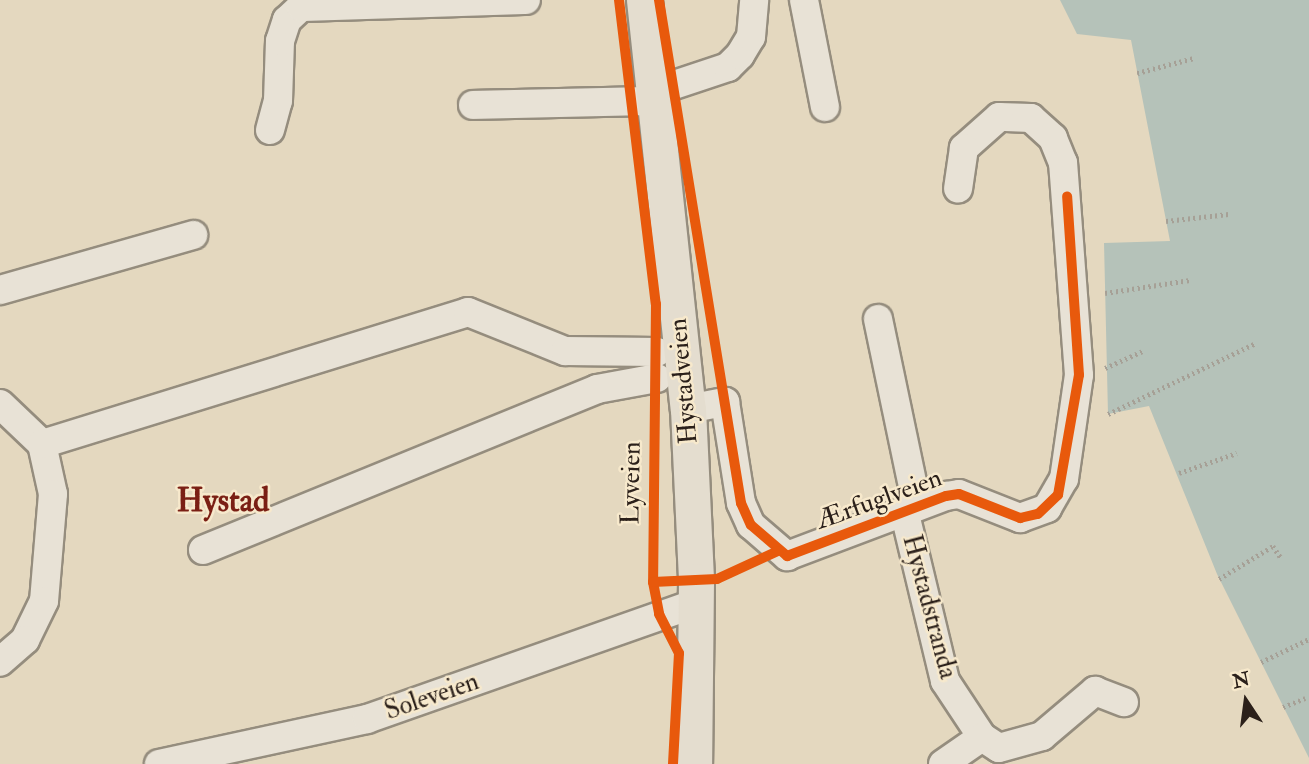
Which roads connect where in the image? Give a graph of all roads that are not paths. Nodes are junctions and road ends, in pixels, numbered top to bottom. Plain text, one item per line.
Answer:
1 (526, 0) edge
2 (644, 0) edge
3 (754, 0) edge
4 (804, 0) edge
5 (404, 1) edge
6 (665, 93) junction
7 (473, 105) dead end
8 (825, 107) dead end
9 (270, 130) dead end
10 (958, 189) dead end
11 (193, 235) dead end
12 (0, 289) edge
13 (878, 319) dead end
14 (0, 404) edge
15 (688, 409) junction
16 (42, 444) junction
17 (910, 508) junction
18 (203, 550) dead end
19 (696, 603) junction
20 (0, 662) edge
21 (1124, 702) dead end
22 (997, 750) edge
23 (266, 754) edge
24 (159, 764) edge
25 (694, 764) edge
26 (943, 764) edge

1 - 5 street
2 - 6 main road, Hystadveien
3 - 6 street
4 - 8 street
5 - 9 street
6 - 7 street
6 - 15 main road, Hystadveien
10 - 17 street, Ærfuglveien
11 - 12 street
13 - 17 street, Ærfuglveien
14 - 16 street
15 - 17 street, Ærfuglveien
15 - 19 main road, Hystadveien
16 - 18 street, Hystadveien
16 - 20 street
17 - 22 street, Hystadstranda
19 - 23 street, Soleveien
19 - 25 main road, Hystadveien
21 - 22 street
22 - 26 street
23 - 24 street, Soleveien

